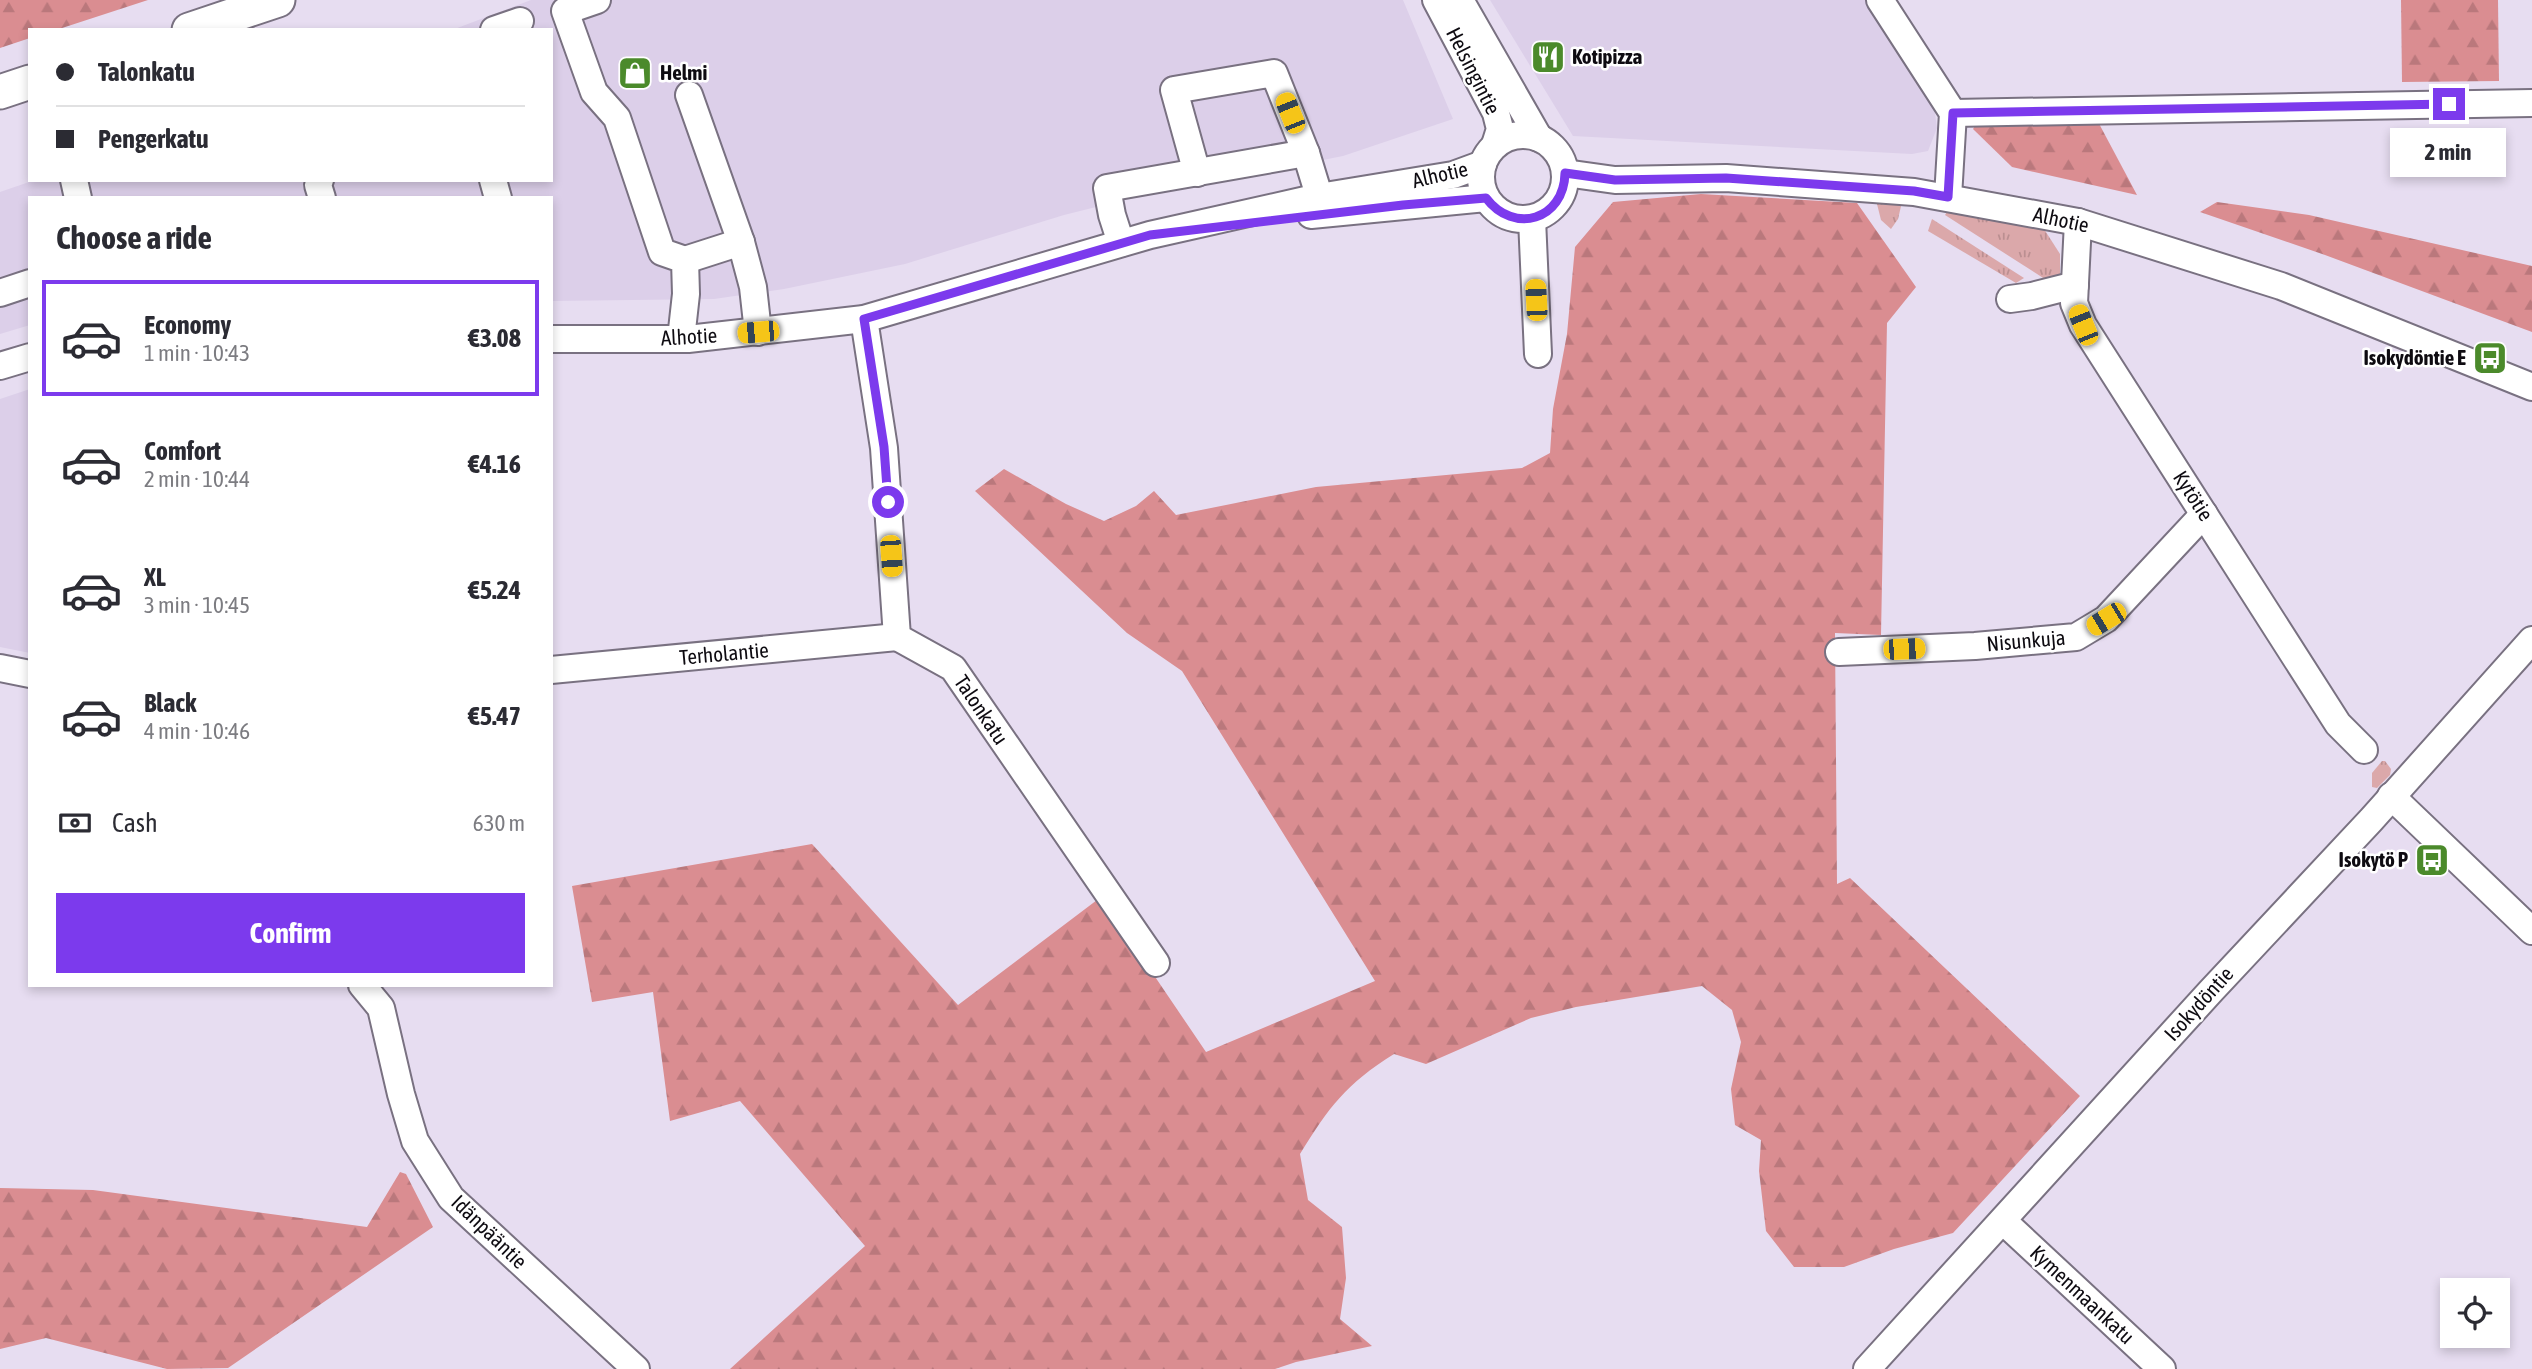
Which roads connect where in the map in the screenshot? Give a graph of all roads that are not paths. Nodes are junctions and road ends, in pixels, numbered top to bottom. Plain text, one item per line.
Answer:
1 (278, 0) edge
2 (597, 0) edge
3 (1436, 0) edge
4 (1460, 0) edge
5 (1880, 0) edge
6 (520, 21) dead end
7 (195, 28) edge
8 (500, 28) edge
9 (28, 83) edge
10 (0, 92) edge
11 (689, 95) dead end
12 (2532, 103) edge
13 (1953, 113) junction
14 (1539, 138) junction
15 (1306, 153) junction
16 (1489, 154) junction
17 (1197, 173) junction
18 (1565, 173) junction
19 (1948, 197) junction
20 (1486, 198) junction
21 (1322, 205) junction
22 (1532, 219) junction
23 (2078, 222) junction
24 (741, 243) junction
25 (1121, 243) junction
26 (685, 260) junction
27 (28, 284) edge
28 (2075, 285) junction
29 (0, 293) edge
30 (2010, 299) dead end
31 (864, 319) junction
32 (758, 332) junction
33 (681, 338) junction
34 (553, 339) edge
35 (1538, 354) dead end
36 (28, 358) edge
37 (0, 366) edge
38 (2532, 387) edge
39 (2204, 514) junction
40 (897, 637) junction
41 (2532, 640) edge
42 (1839, 652) dead end
43 (0, 668) edge
44 (553, 670) edge
45 (28, 674) edge
46 (2364, 751) dead end
47 (2391, 796) junction
48 (2532, 931) edge
49 (1156, 963) dead end
50 (364, 987) edge
51 (2003, 1221) junction
52 (636, 1369) edge
53 (1867, 1369) edge
54 (2162, 1369) edge

1 - 7 main road
2 - 26 street
3 - 16 street, Helsingintie
4 - 14 street, Helsingintie
5 - 13 street
6 - 8 street
9 - 10 main road
11 - 24 street
12 - 13 street
13 - 19 street
14 - 16 street
14 - 18 street
15 - 17 street
15 - 17 street
15 - 21 street
16 - 20 street
16 - 21 street, Alhotie
17 - 25 street
18 - 19 street, Alhotie
18 - 22 street
19 - 23 street, Alhotie
20 - 21 street, Alhotie
20 - 22 street
21 - 25 street, Alhotie
22 - 35 street
23 - 28 street, Kytötie
23 - 38 street, Alhotie
24 - 26 street
24 - 32 street
25 - 31 street, Alhotie
26 - 33 street
27 - 29 street
28 - 30 street
28 - 39 street, Kytötie
31 - 32 street, Alhotie
31 - 40 street
32 - 33 street, Alhotie
33 - 34 street, Alhotie
36 - 37 street
39 - 42 street, Nisunkuja
39 - 46 street, Kytötie
40 - 44 street, Terholantie
40 - 49 street, Talonkatu
41 - 47 street, Isokydöntie
43 - 45 street
47 - 48 street
47 - 51 street, Isokydöntie
50 - 52 street, Idänpääntie
51 - 53 street, Isokydöntie
51 - 54 street, Kymenmaankatu

